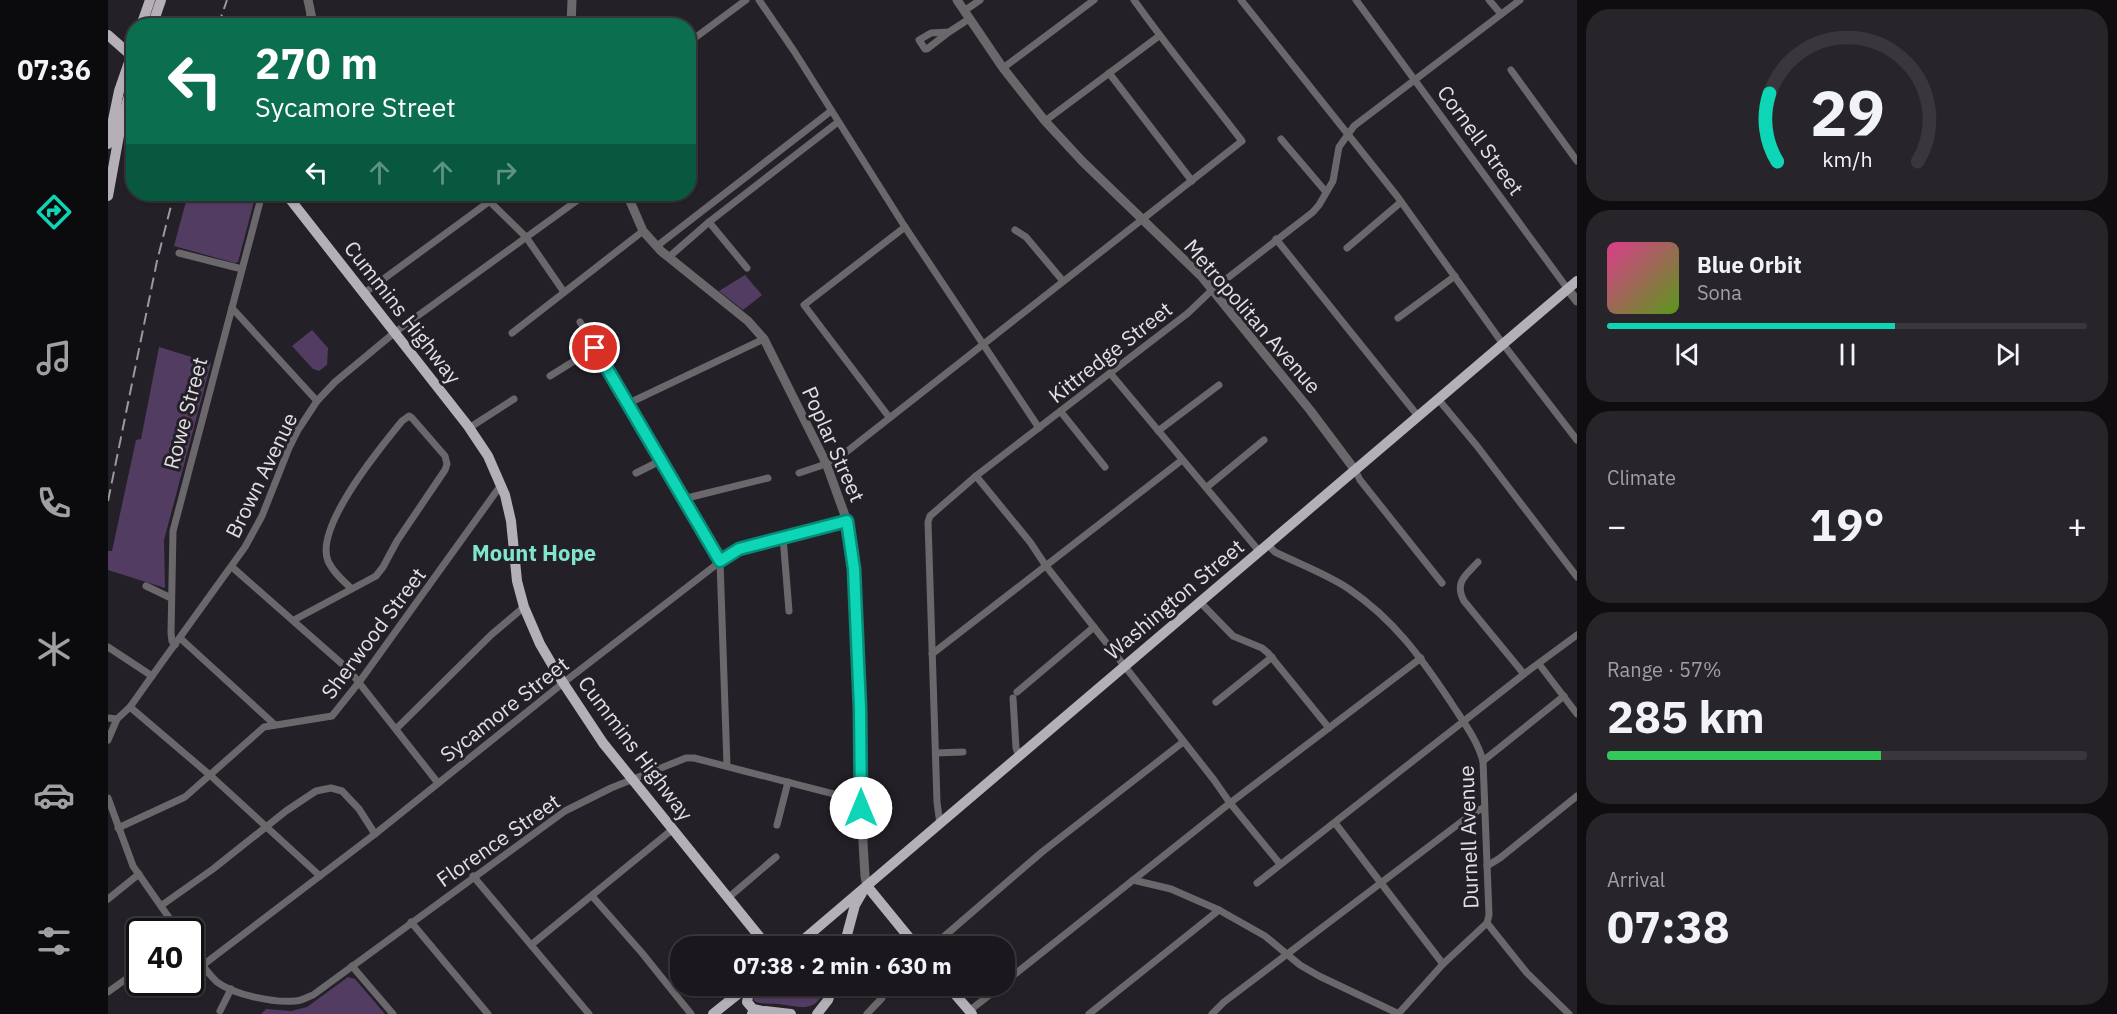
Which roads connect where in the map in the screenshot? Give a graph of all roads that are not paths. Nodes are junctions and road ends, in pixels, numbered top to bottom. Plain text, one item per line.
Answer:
1 (150, 0) edge
2 (161, 0) edge
3 (308, 0) edge
4 (572, 0) edge
5 (746, 0) edge
6 (759, 0) edge
7 (957, 0) edge
8 (980, 0) edge
9 (1094, 0) edge
10 (1134, 0) edge
11 (1241, 0) edge
12 (1356, 0) edge
13 (1489, 0) edge
14 (1520, 0) edge
15 (311, 14) junction
16 (1501, 14) junction
17 (967, 15) junction
18 (144, 18) edge
19 (155, 18) edge
20 (310, 18) edge
21 (313, 18) edge
22 (571, 18) edge
23 (949, 32) dead end
24 (108, 35) edge
25 (1159, 36) junction
26 (696, 37) edge
27 (126, 49) edge
28 (1003, 68) junction
29 (1511, 70) dead end
30 (126, 72) edge
31 (1109, 74) junction
32 (1414, 80) junction
33 (126, 105) edge
34 (111, 109) edge
35 (831, 111) junction
36 (1045, 121) junction
37 (838, 122) junction
38 (1348, 133) junction
39 (1281, 139) dead end
40 (108, 144) edge
41 (1577, 161) edge
42 (1192, 181) junction
43 (1326, 192) junction
44 (108, 196) edge
45 (260, 201) edge
46 (291, 201) edge
47 (490, 201) joint
48 (576, 201) edge
49 (630, 201) edge
50 (1401, 202) junction
51 (1143, 220) junction
52 (709, 222) junction
53 (905, 227) junction
54 (1015, 230) dead end
55 (643, 231) junction
56 (526, 237) junction
57 (1276, 239) junction
58 (657, 246) junction
59 (1347, 248) dead end
60 (179, 253) dead end
61 (669, 257) junction
62 (747, 268) dead end
63 (242, 269) junction
64 (1455, 276) junction
65 (1063, 281) junction
66 (1577, 281) edge
67 (1568, 288) junction
68 (1212, 290) junction
69 (564, 292) junction
70 (363, 294) junction
71 (1577, 300) edge
72 (232, 308) junction
73 (1398, 318) dead end
74 (580, 322) dead end
75 (394, 333) junction
76 (512, 333) dead end
77 (765, 339) junction
78 (983, 344) junction
79 (1503, 344) junction
80 (595, 348) junction
81 (1110, 373) junction
82 (550, 376) dead end
83 (1219, 385) dead end
84 (514, 399) dead end
85 (1438, 399) junction
86 (317, 401) junction
87 (627, 404) junction
88 (1061, 411) junction
89 (1418, 416) junction
90 (890, 417) junction
91 (469, 428) junction
92 (1039, 428) junction
93 (1158, 431) junction
94 (1264, 440) dead end
95 (1577, 440) edge
96 (1182, 459) junction
97 (660, 460) junction
98 (826, 463) junction
99 (1105, 467) dead end
100 (1355, 470) junction
101 (636, 473) dead end
102 (799, 473) dead end
103 (976, 476) junction
104 (768, 478) dead end
105 (501, 485) junction
106 (1207, 487) junction
107 (683, 499) junction
108 (847, 521) junction
109 (783, 537) junction
110 (1264, 548) junction
111 (720, 561) junction
112 (1478, 562) dead end
113 (1046, 566) junction
114 (232, 567) junction
115 (1577, 577) edge
116 (1442, 583) dead end
117 (146, 586) dead end
118 (352, 590) junction
119 (171, 598) junction
120 (1200, 602) junction
121 (524, 607) junction
122 (789, 611) dead end
123 (294, 620) junction
124 (1094, 627) junction
125 (1577, 635) edge
126 (178, 642) junction
127 (108, 647) edge
128 (932, 654) junction
129 (1272, 657) junction
130 (1421, 658) junction
131 (1539, 664) junction
132 (1125, 666) junction
133 (1524, 674) junction
134 (152, 676) junction
135 (360, 681) junction
136 (563, 683) junction
137 (1564, 696) junction
138 (1216, 702) dead end
139 (130, 706) junction
140 (1577, 714) edge
141 (108, 718) edge
142 (117, 720) junction
143 (1463, 722) junction
144 (274, 724) junction
145 (1329, 728) junction
146 (396, 729) junction
147 (108, 740) edge
148 (1183, 742) junction
149 (963, 752) dead end
150 (936, 753) junction
151 (1019, 756) junction
152 (1483, 761) junction
153 (727, 766) junction
154 (211, 776) junction
155 (633, 780) junction
156 (788, 782) junction
157 (438, 783) junction
158 (1577, 796) edge
159 (108, 798) edge
160 (861, 801) junction
161 (1230, 803) junction
162 (1483, 808) junction
163 (1335, 823) junction
164 (777, 825) dead end
165 (940, 825) junction
166 (267, 827) junction
167 (118, 828) junction
168 (673, 829) junction
169 (375, 834) junction
170 (776, 857) dead end
171 (1280, 864) junction
172 (1487, 866) junction
173 (139, 874) junction
174 (320, 876) junction
175 (473, 876) junction
176 (1133, 880) junction
177 (1257, 883) dead end
178 (1381, 883) junction
179 (867, 886) junction
180 (592, 896) junction
181 (728, 898) junction
182 (108, 899) edge
183 (162, 905) junction
184 (1219, 910) junction
185 (170, 918) edge
186 (411, 922) junction
187 (823, 923) junction
188 (1487, 923) junction
189 (759, 936) edge
190 (808, 936) edge
191 (845, 936) edge
192 (847, 936) edge
193 (908, 936) edge
194 (945, 936) edge
195 (531, 945) junction
196 (1287, 954) junction
197 (204, 964) edge
198 (1443, 964) junction
199 (204, 966) edge
200 (352, 966) junction
201 (1015, 974) edge
202 (126, 979) edge
203 (231, 989) junction
204 (108, 992) edge
205 (736, 996) edge
206 (748, 996) edge
207 (829, 996) edge
208 (883, 996) edge
209 (957, 996) edge
210 (989, 996) edge
211 (219, 1011) dead end
212 (765, 1011) junction
213 (971, 1012) edge
214 (1399, 1013) edge
215 (393, 1014) edge
216 (488, 1014) edge
217 (589, 1014) edge
218 (691, 1014) edge
219 (713, 1014) edge
220 (752, 1014) edge
221 (790, 1014) edge
222 (817, 1014) edge
223 (867, 1014) edge
224 (1089, 1014) edge
225 (1212, 1014) edge
226 (1569, 1014) edge

1 - 18 main road
2 - 19 main road
3 - 15 street
4 - 22 street
5 - 26 street
6 - 35 street
7 - 17 street, Metropolitan Avenue
8 - 17 street
9 - 28 street
10 - 25 street
11 - 38 street
12 - 32 street, Cornell Street
13 - 16 street
14 - 16 street, Kittredge Street
15 - 20 street
15 - 21 street
16 - 32 street, Kittredge Street
17 - 23 street
17 - 28 street, Metropolitan Avenue
24 - 27 main road
25 - 31 street
25 - 42 street
28 - 36 street, Metropolitan Avenue
29 - 41 street
30 - 34 main road
31 - 36 street
31 - 42 street
32 - 38 street, Kittredge Street
32 - 67 street, Cornell Street
33 - 44 main road
34 - 40 main road
35 - 37 street
35 - 58 street
36 - 51 street, Metropolitan Avenue
37 - 52 street
37 - 53 street
38 - 43 street, Kittredge Street
38 - 50 street
39 - 43 street
42 - 51 street
43 - 57 street, Kittredge Street
45 - 63 street, Rowe Street
46 - 70 main road, Cummins Highway
47 - 56 street
47 - 70 street
48 - 56 street, Brown Avenue
49 - 55 street, Poplar Street
50 - 59 street
50 - 64 street
51 - 65 street
51 - 68 street, Metropolitan Avenue
52 - 61 street
52 - 62 street
53 - 78 street
53 - 90 street
54 - 65 street
55 - 58 street, Poplar Street
55 - 69 street
56 - 69 street
56 - 75 street, Brown Avenue
57 - 68 street, Kittredge Street
57 - 89 street
58 - 61 street, Poplar Street
60 - 63 street
61 - 77 street, Poplar Street
63 - 72 street, Rowe Street
64 - 73 street
64 - 79 street
65 - 78 street
66 - 67 main road, Washington Street
67 - 71 street, Cornell Street
67 - 79 main road, Washington Street
68 - 81 street, Kittredge Street
68 - 100 street, Metropolitan Avenue
69 - 76 street
70 - 75 main road, Cummins Highway
72 - 86 street
72 - 119 street, Rowe Street
74 - 80 street
75 - 86 street, Brown Avenue
75 - 91 main road, Cummins Highway
77 - 87 street
77 - 98 street, Poplar Street
78 - 90 street
78 - 92 street
79 - 85 main road, Washington Street
79 - 95 street
80 - 82 street
80 - 87 street
81 - 88 street, Kittredge Street
81 - 93 street, Durnell Avenue
83 - 93 street
84 - 91 street
85 - 89 main road, Washington Street
85 - 115 street
86 - 114 street, Brown Avenue
87 - 97 street
88 - 92 street, Kittredge Street
88 - 99 street
89 - 100 main road, Washington Street
90 - 98 street
91 - 105 main road, Cummins Highway
92 - 103 street, Kittredge Street
93 - 96 street, Durnell Avenue
94 - 106 street
96 - 106 street, Durnell Avenue
96 - 113 street
97 - 101 street
97 - 107 street
98 - 102 street
98 - 108 street, Poplar Street
100 - 110 main road, Washington Street
100 - 116 street, Metropolitan Avenue
103 - 113 street
103 - 128 street, Kittredge Street
104 - 107 street
105 - 121 main road, Cummins Highway
105 - 135 street, Sherwood Street
106 - 110 street, Durnell Avenue
107 - 111 street
108 - 109 street, Sycamore Street
108 - 160 street, Poplar Street
109 - 111 street, Sycamore Street
109 - 122 street
110 - 120 main road, Washington Street
110 - 130 street, Durnell Avenue
111 - 136 street, Sycamore Street
111 - 153 street
112 - 133 street
113 - 124 street
113 - 128 street
114 - 123 street
114 - 126 street, Brown Avenue
117 - 119 street
118 - 118 street
118 - 123 street
119 - 126 street, Rowe Street
120 - 129 street
120 - 132 main road, Washington Street
121 - 136 main road, Cummins Highway
121 - 146 street
123 - 135 street
124 - 132 street
124 - 151 street
125 - 131 street
126 - 134 street, Brown Avenue
126 - 144 street
127 - 134 street
128 - 150 street, Kittredge Street
129 - 138 street
129 - 145 street
130 - 143 street, Durnell Avenue
130 - 145 street
131 - 133 street
131 - 137 street
132 - 148 street
132 - 151 main road, Washington Street
133 - 143 street
134 - 139 street, Brown Avenue
135 - 144 street, Sherwood Street
135 - 146 street
136 - 155 main road, Cummins Highway
136 - 157 street, Sycamore Street
137 - 140 street
137 - 152 street
139 - 142 street, Brown Avenue
139 - 154 street
141 - 142 street
142 - 147 street
143 - 152 street, Durnell Avenue
143 - 163 street
144 - 154 street, Sherwood Street
145 - 161 street
146 - 157 street
148 - 161 street
148 - 194 street
149 - 150 street
150 - 165 street, Kittredge Street
151 - 165 main road, Washington Street
152 - 162 street, Durnell Avenue
153 - 155 street, Florence Street
153 - 156 street, Florence Street
154 - 166 street
154 - 167 street, Sherwood Street
155 - 168 main road, Cummins Highway
155 - 175 street, Florence Street
156 - 160 street, Florence Street
156 - 164 street
157 - 169 street, Sycamore Street
158 - 172 street
159 - 167 street
160 - 179 street, Poplar Street
161 - 171 street
161 - 176 street
162 - 172 street, Durnell Avenue
162 - 178 street
163 - 171 street
163 - 178 street
165 - 179 main road, Washington Street
166 - 169 street
166 - 174 street
166 - 183 street
167 - 173 street
168 - 180 street
168 - 181 main road, Cummins Highway
169 - 174 street, Sycamore Street
170 - 181 street
171 - 177 street
172 - 188 street, Durnell Avenue
173 - 182 street
173 - 183 street
174 - 197 street, Sycamore Street
175 - 186 street, Florence Street
175 - 195 street
176 - 184 street
176 - 201 street
178 - 196 street
178 - 198 street
179 - 187 main road, Washington Street
179 - 192 main road
179 - 193 main road
180 - 195 street
180 - 218 street
181 - 189 main road, Cummins Highway
183 - 185 street
184 - 196 street
184 - 224 street
186 - 200 street, Florence Street
186 - 216 street
187 - 190 main road, Washington Street
187 - 191 main road
188 - 198 street
188 - 226 street, Durnell Avenue
195 - 217 street
196 - 214 street
196 - 225 street
198 - 214 street
199 - 203 street, Florence Street
200 - 203 street, Florence Street
200 - 215 street
202 - 204 street
203 - 211 street
205 - 219 main road
206 - 212 main road
207 - 222 main road
208 - 223 street
209 - 213 main road
210 - 213 street
212 - 220 main road
212 - 221 main road

